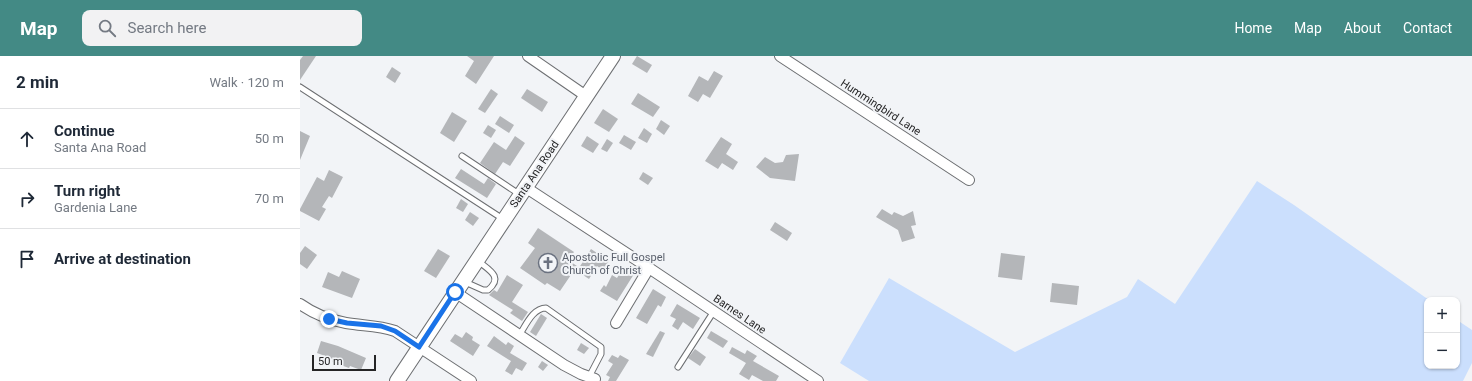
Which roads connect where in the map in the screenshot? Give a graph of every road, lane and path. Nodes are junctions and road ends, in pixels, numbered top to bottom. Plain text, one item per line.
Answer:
1 (528, 56) edge
2 (613, 56) edge
3 (780, 56) edge
4 (300, 87) edge
5 (586, 96) junction
6 (462, 156) dead end
7 (969, 180) dead end
8 (522, 191) junction
9 (504, 220) junction
10 (476, 260) junction
11 (649, 268) junction
12 (458, 286) junction
13 (300, 304) edge
14 (714, 311) junction
15 (616, 323) dead end
16 (520, 334) junction
17 (419, 347) junction
18 (678, 366) dead end
19 (592, 378) joint
20 (396, 381) edge
21 (471, 381) edge
22 (818, 381) edge

1 - 5 street
2 - 5 street, Santa Ana Road
3 - 7 street, Hummingbird Lane
4 - 9 lane
5 - 8 street, Santa Ana Road
6 - 8 lane
8 - 9 street, Santa Ana Road
8 - 11 street, Barnes Lane
9 - 10 street, Santa Ana Road
10 - 12 street, Santa Ana Road
10 - 12 lane
11 - 14 street, Barnes Lane
11 - 15 street
12 - 16 street
12 - 17 street, Santa Ana Road
13 - 17 street
14 - 18 lane
14 - 22 street, Barnes Lane
16 - 19 street
16 - 19 lane
17 - 20 street, Santa Ana Road
17 - 21 street

